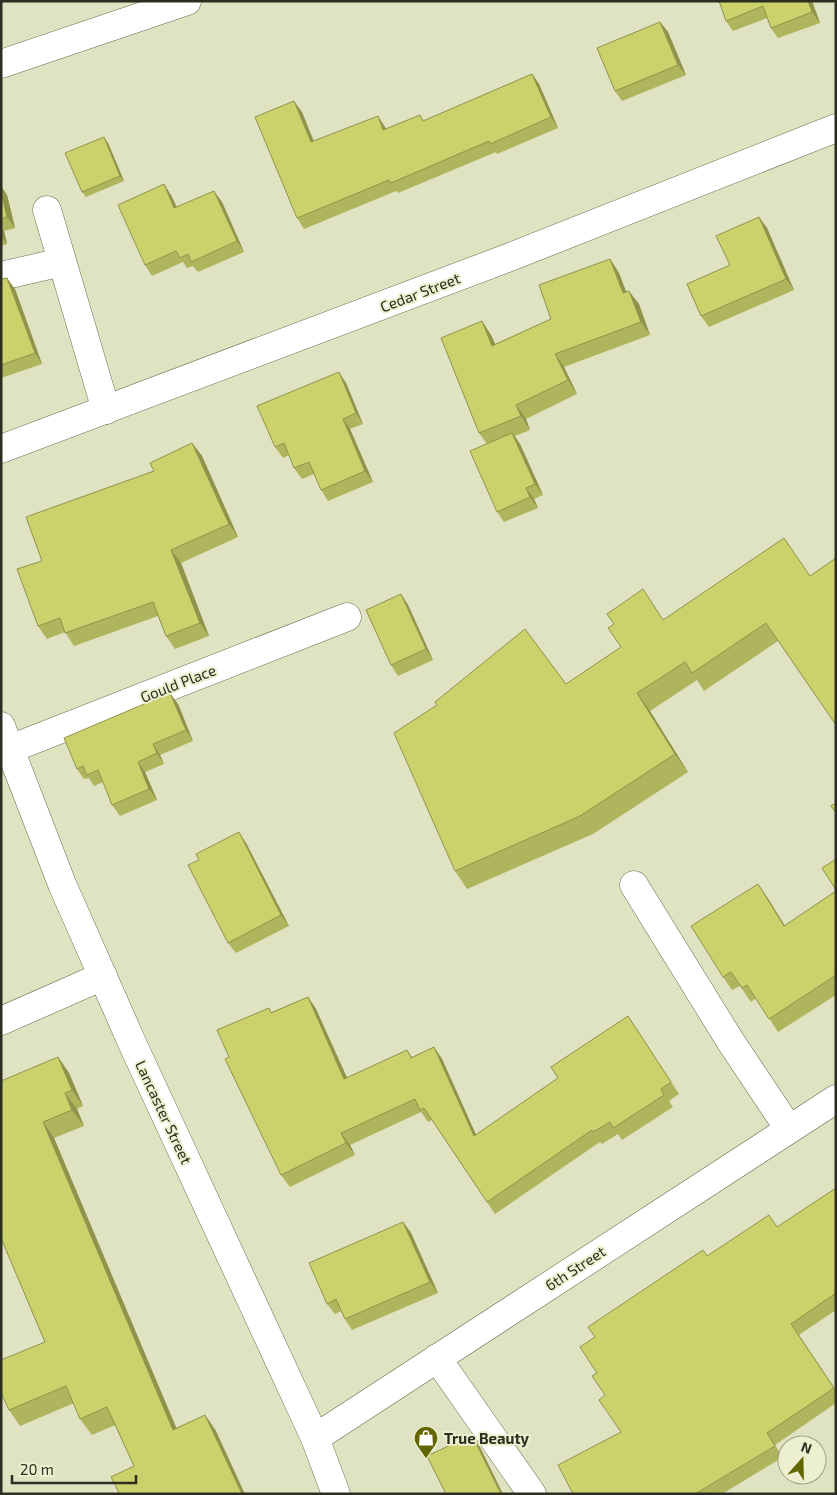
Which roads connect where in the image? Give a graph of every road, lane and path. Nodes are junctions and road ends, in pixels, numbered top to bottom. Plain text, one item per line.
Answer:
1 (186, 1) edge
2 (1, 64) edge
3 (836, 128) edge
4 (46, 210) dead end
5 (62, 262) junction
6 (1, 276) edge
7 (106, 410) junction
8 (1, 449) edge
9 (347, 617) dead end
10 (6, 737) edge
11 (634, 885) dead end
12 (103, 976) junction
13 (1, 1021) edge
14 (836, 1099) edge
15 (789, 1129) junction
16 (437, 1358) junction
17 (315, 1438) junction
18 (336, 1494) edge
19 (532, 1494) edge

1 - 2 street
3 - 7 street, Cedar Street
4 - 5 street
5 - 6 street
5 - 7 street
7 - 8 street, Cedar Street
9 - 10 street, Gould Place
10 - 12 street, Lancaster Street
11 - 15 street
12 - 13 street
12 - 17 street, Lancaster Street
14 - 15 street, 6th Street
15 - 16 street, 6th Street
16 - 17 street, 6th Street
16 - 19 street
17 - 18 street, Lancaster Street

